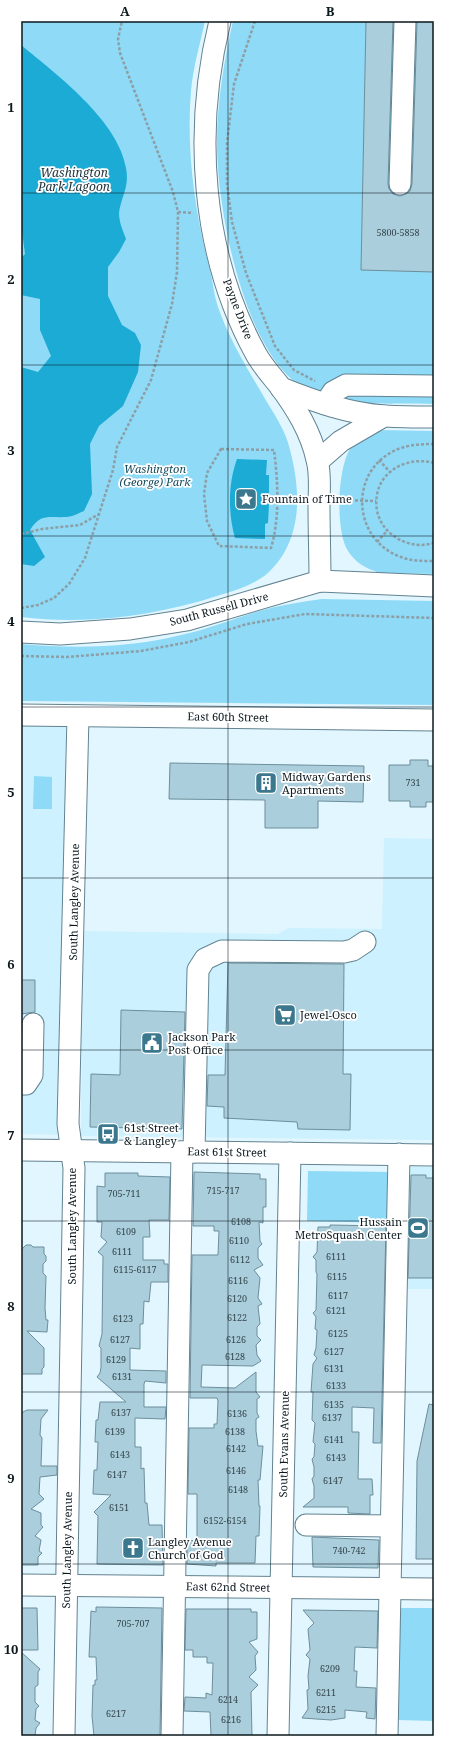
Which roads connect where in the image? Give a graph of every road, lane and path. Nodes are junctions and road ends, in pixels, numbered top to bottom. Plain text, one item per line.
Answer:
1 (122, 21) edge
2 (220, 21) edge
3 (255, 21) edge
4 (405, 21) edge
5 (400, 184) dead end
6 (178, 212) junction
7 (198, 213) dead end
8 (434, 386) edge
9 (281, 388) junction
10 (340, 388) junction
11 (325, 404) junction
12 (384, 416) junction
13 (434, 418) edge
14 (434, 444) edge
15 (379, 460) junction
16 (318, 461) junction
17 (434, 463) edge
18 (390, 472) junction
19 (276, 499) junction
20 (298, 500) dead end
21 (340, 500) dead end
22 (361, 501) junction
23 (376, 501) junction
24 (99, 514) junction
25 (387, 531) junction
26 (21, 534) edge
27 (377, 542) junction
28 (434, 543) edge
29 (434, 560) edge
30 (320, 581) junction
31 (434, 586) edge
32 (21, 608) edge
33 (434, 618) edge
34 (21, 632) edge
35 (21, 656) edge
36 (21, 715) edge
37 (78, 716) junction
38 (434, 720) edge
39 (365, 942) dead end
40 (33, 1024) dead end
41 (21, 1084) edge
42 (21, 1150) edge
43 (71, 1150) junction
44 (188, 1152) junction
45 (290, 1153) junction
46 (399, 1154) junction
47 (434, 1155) edge
48 (306, 1525) dead end
49 (391, 1526) junction
50 (21, 1585) edge
51 (67, 1585) junction
52 (175, 1586) junction
53 (281, 1588) junction
54 (390, 1589) junction
55 (434, 1589) edge
56 (64, 1736) edge
57 (172, 1736) edge
58 (278, 1736) edge
59 (387, 1736) edge

1 - 6 path
2 - 9 street, Payne Drive
3 - 10 path
4 - 5 street
6 - 7 path
6 - 24 path
8 - 10 street
9 - 11 street
9 - 16 street, Payne Drive
10 - 11 street
11 - 12 street
12 - 13 street
12 - 16 street
14 - 15 path
15 - 18 path
15 - 22 path
16 - 30 street, Payne Drive
17 - 18 path
18 - 23 path
19 - 19 path
19 - 20 path
21 - 22 path
22 - 23 path
22 - 27 path
23 - 25 path
24 - 26 path
24 - 32 path
25 - 27 path
25 - 28 path
27 - 29 path
30 - 31 street, South Russell Drive
30 - 34 street, South Russell Drive
33 - 35 path
36 - 37 street, East 60th Street
37 - 38 street, East 60th Street
37 - 43 street, South Langley Avenue
39 - 44 street
40 - 41 street
42 - 43 street, East 61st Street
43 - 44 street, East 61st Street
43 - 51 street, South Langley Avenue
44 - 45 street, East 61st Street
44 - 52 street
45 - 46 street, East 61st Street
45 - 53 street, South Evans Avenue
46 - 47 street, East 61st Street
46 - 49 street
48 - 49 street
49 - 54 street
50 - 51 street, East 62nd Street
51 - 52 street, East 62nd Street
51 - 56 street, South Langley Avenue
52 - 53 street, East 62nd Street
52 - 57 street
53 - 54 street, East 62nd Street
53 - 58 street, South Evans Avenue
54 - 55 street, East 62nd Street
54 - 59 street

